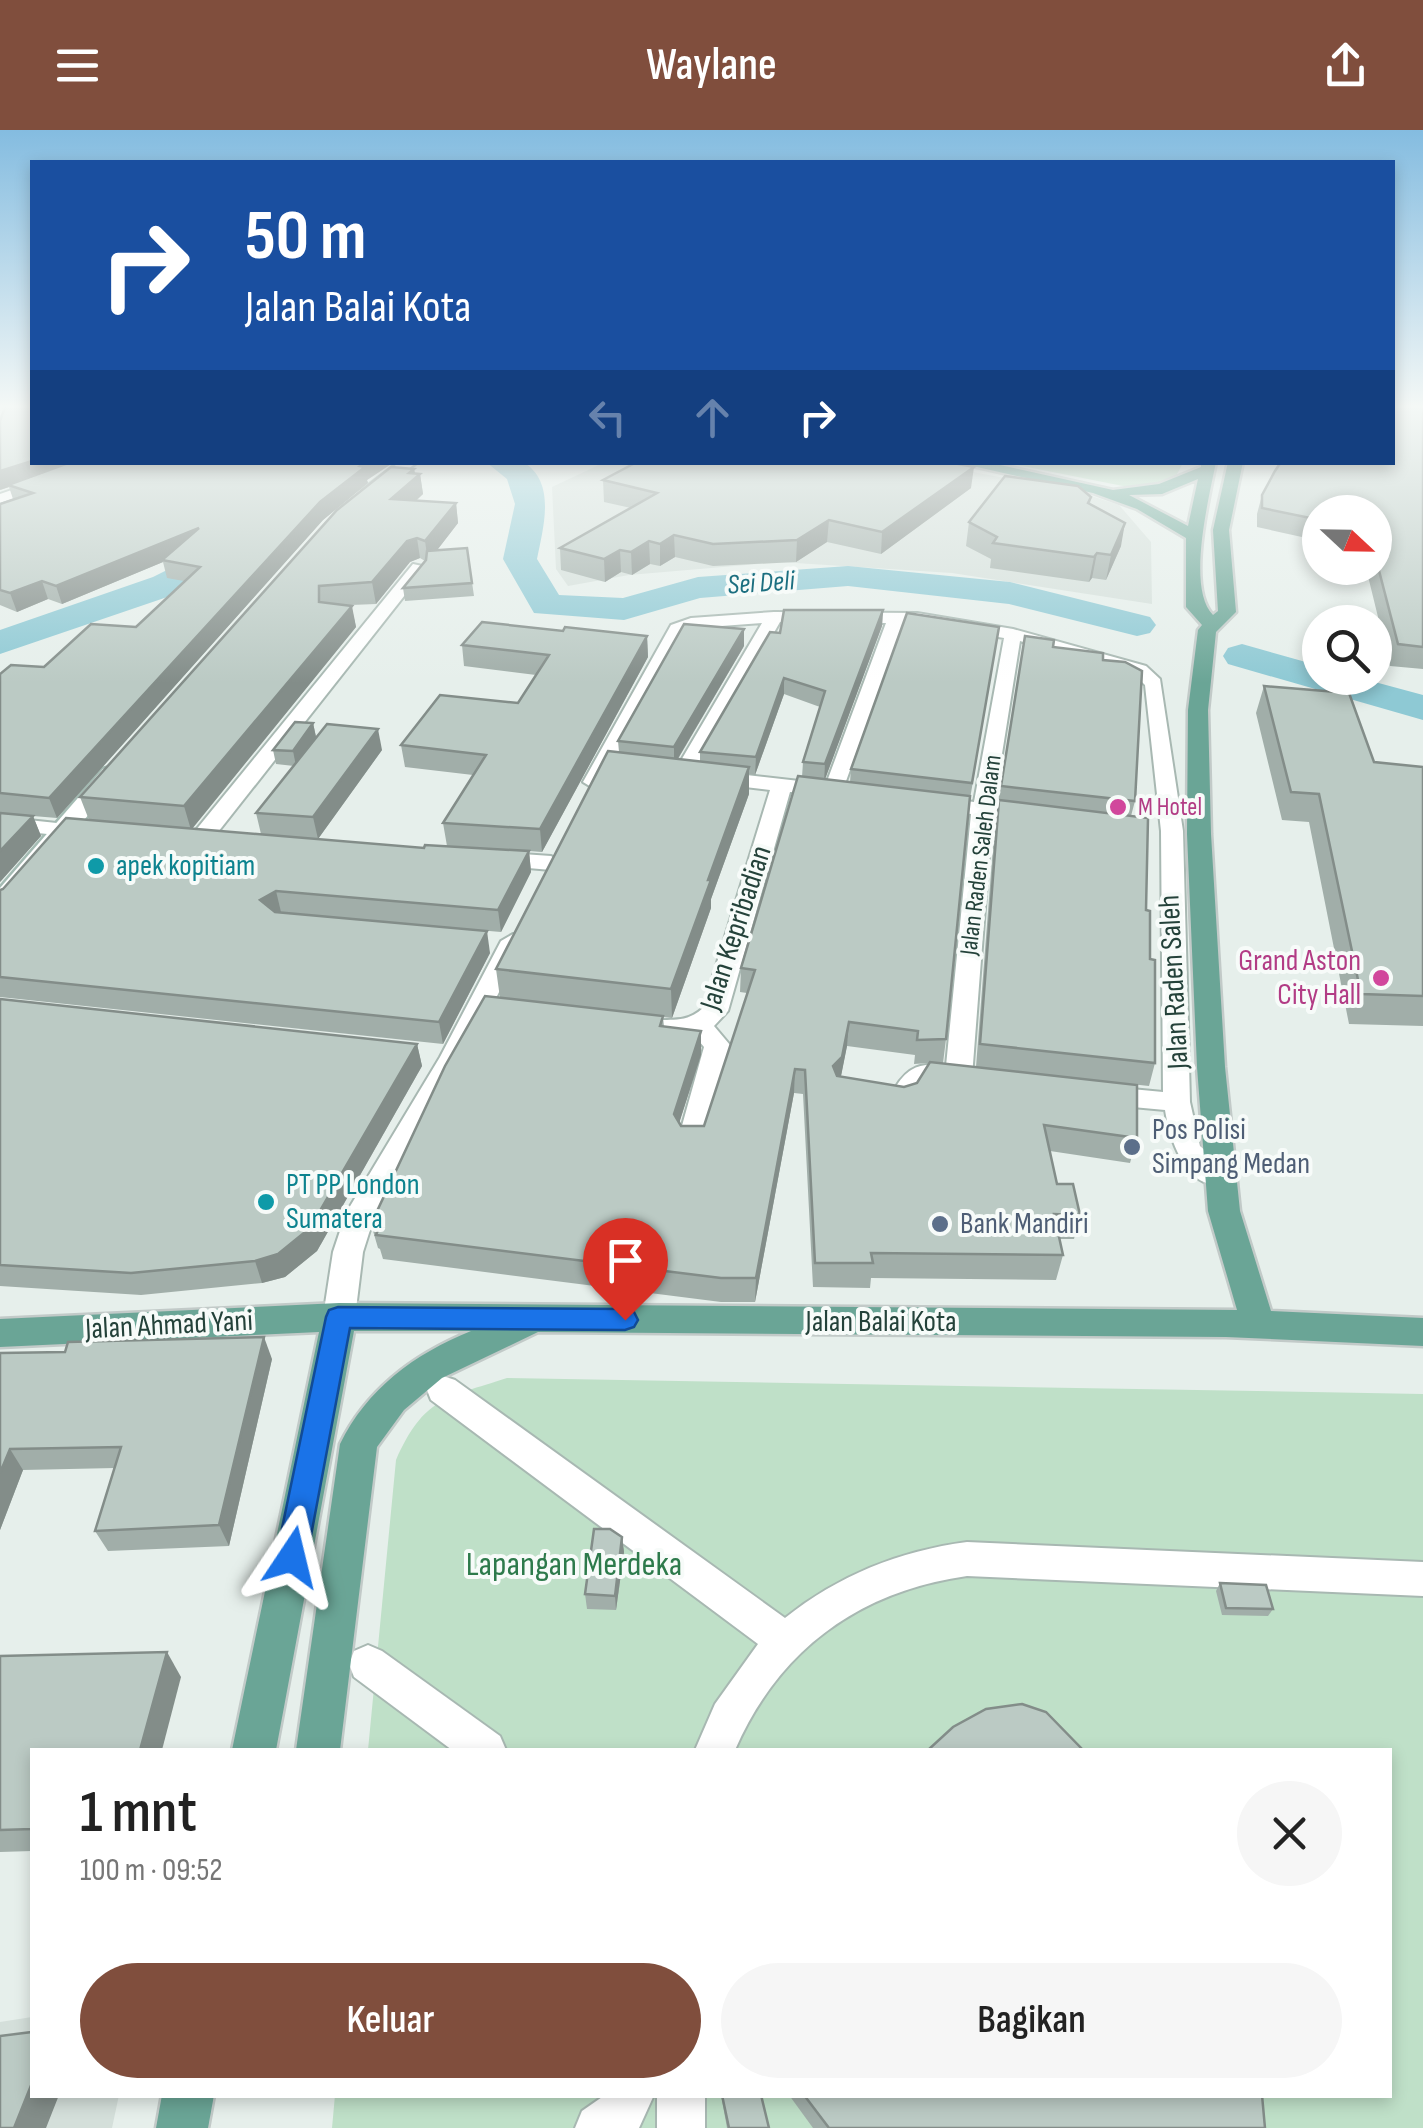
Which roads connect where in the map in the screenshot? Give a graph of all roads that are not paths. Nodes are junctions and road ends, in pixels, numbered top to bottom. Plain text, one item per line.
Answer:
1 (363, 497) edge
2 (1119, 497) edge
3 (1201, 497) edge
4 (1228, 497) edge
5 (351, 506) edge
6 (1194, 536) junction
7 (419, 567) edge
8 (774, 617) junction
9 (897, 617) junction
10 (1209, 626) junction
11 (1013, 634) junction
12 (126, 757) edge
13 (781, 786) junction
14 (584, 799) edge
15 (907, 800) edge
16 (982, 809) junction
17 (1058, 818) edge
18 (0, 823) edge
19 (61, 830) junction
20 (1174, 831) junction
21 (100, 833) edge
22 (199, 841) edge
23 (462, 857) edge
24 (551, 863) edge
25 (0, 902) edge
26 (527, 912) edge
27 (636, 1026) edge
28 (702, 1027) junction
29 (1175, 1064) junction
30 (1211, 1067) junction
31 (1070, 1091) edge
32 (863, 1094) edge
33 (1177, 1102) junction
34 (692, 1140) edge
35 (1220, 1176) junction
36 (338, 1317) junction
37 (546, 1319) junction
38 (1258, 1324) junction
39 (0, 1332) edge
40 (1423, 1332) edge
41 (443, 1390) dead end
42 (1423, 1579) edge
43 (786, 1642) junction
44 (368, 1664) dead end
45 (254, 1748) edge
46 (318, 1748) edge
47 (483, 1748) edge
48 (716, 1748) edge
49 (187, 2098) edge
50 (629, 2098) edge
51 (681, 2098) edge
52 (182, 2128) edge
53 (599, 2128) edge
54 (681, 2128) edge

1 - 5 main road
2 - 6 main road
3 - 6 main road
4 - 10 main road, Jalan Raden Saleh
6 - 10 main road
7 - 22 street
8 - 9 street
8 - 13 street
8 - 14 street
9 - 11 street
9 - 13 street
10 - 20 main road, Jalan Raden Saleh
11 - 16 street, Jalan Raden Saleh Dalam
11 - 20 street
12 - 19 main road
13 - 28 street, Jalan Kepribadian
15 - 16 street
16 - 17 street
16 - 32 street, Jalan Raden Saleh Dalam
18 - 19 street
19 - 21 street
19 - 25 main road
20 - 29 street
20 - 30 main road, Jalan Raden Saleh
23 - 24 street
26 - 36 street
27 - 28 street, Jalan Kepribadian
28 - 34 street
29 - 30 street
29 - 33 street
30 - 35 main road, Jalan Raden Saleh
31 - 33 street
33 - 35 street
35 - 38 main road, Jalan Raden Saleh
36 - 37 main road, Jalan Balai Kota
36 - 39 main road, Jalan Ahmad Yani
36 - 45 main road
37 - 38 main road, Jalan Balai Kota
37 - 46 main road
38 - 40 main road, Jalan Balai Kota
41 - 43 street
42 - 43 street
43 - 48 street
44 - 47 street
49 - 52 main road
50 - 53 street
51 - 54 street

